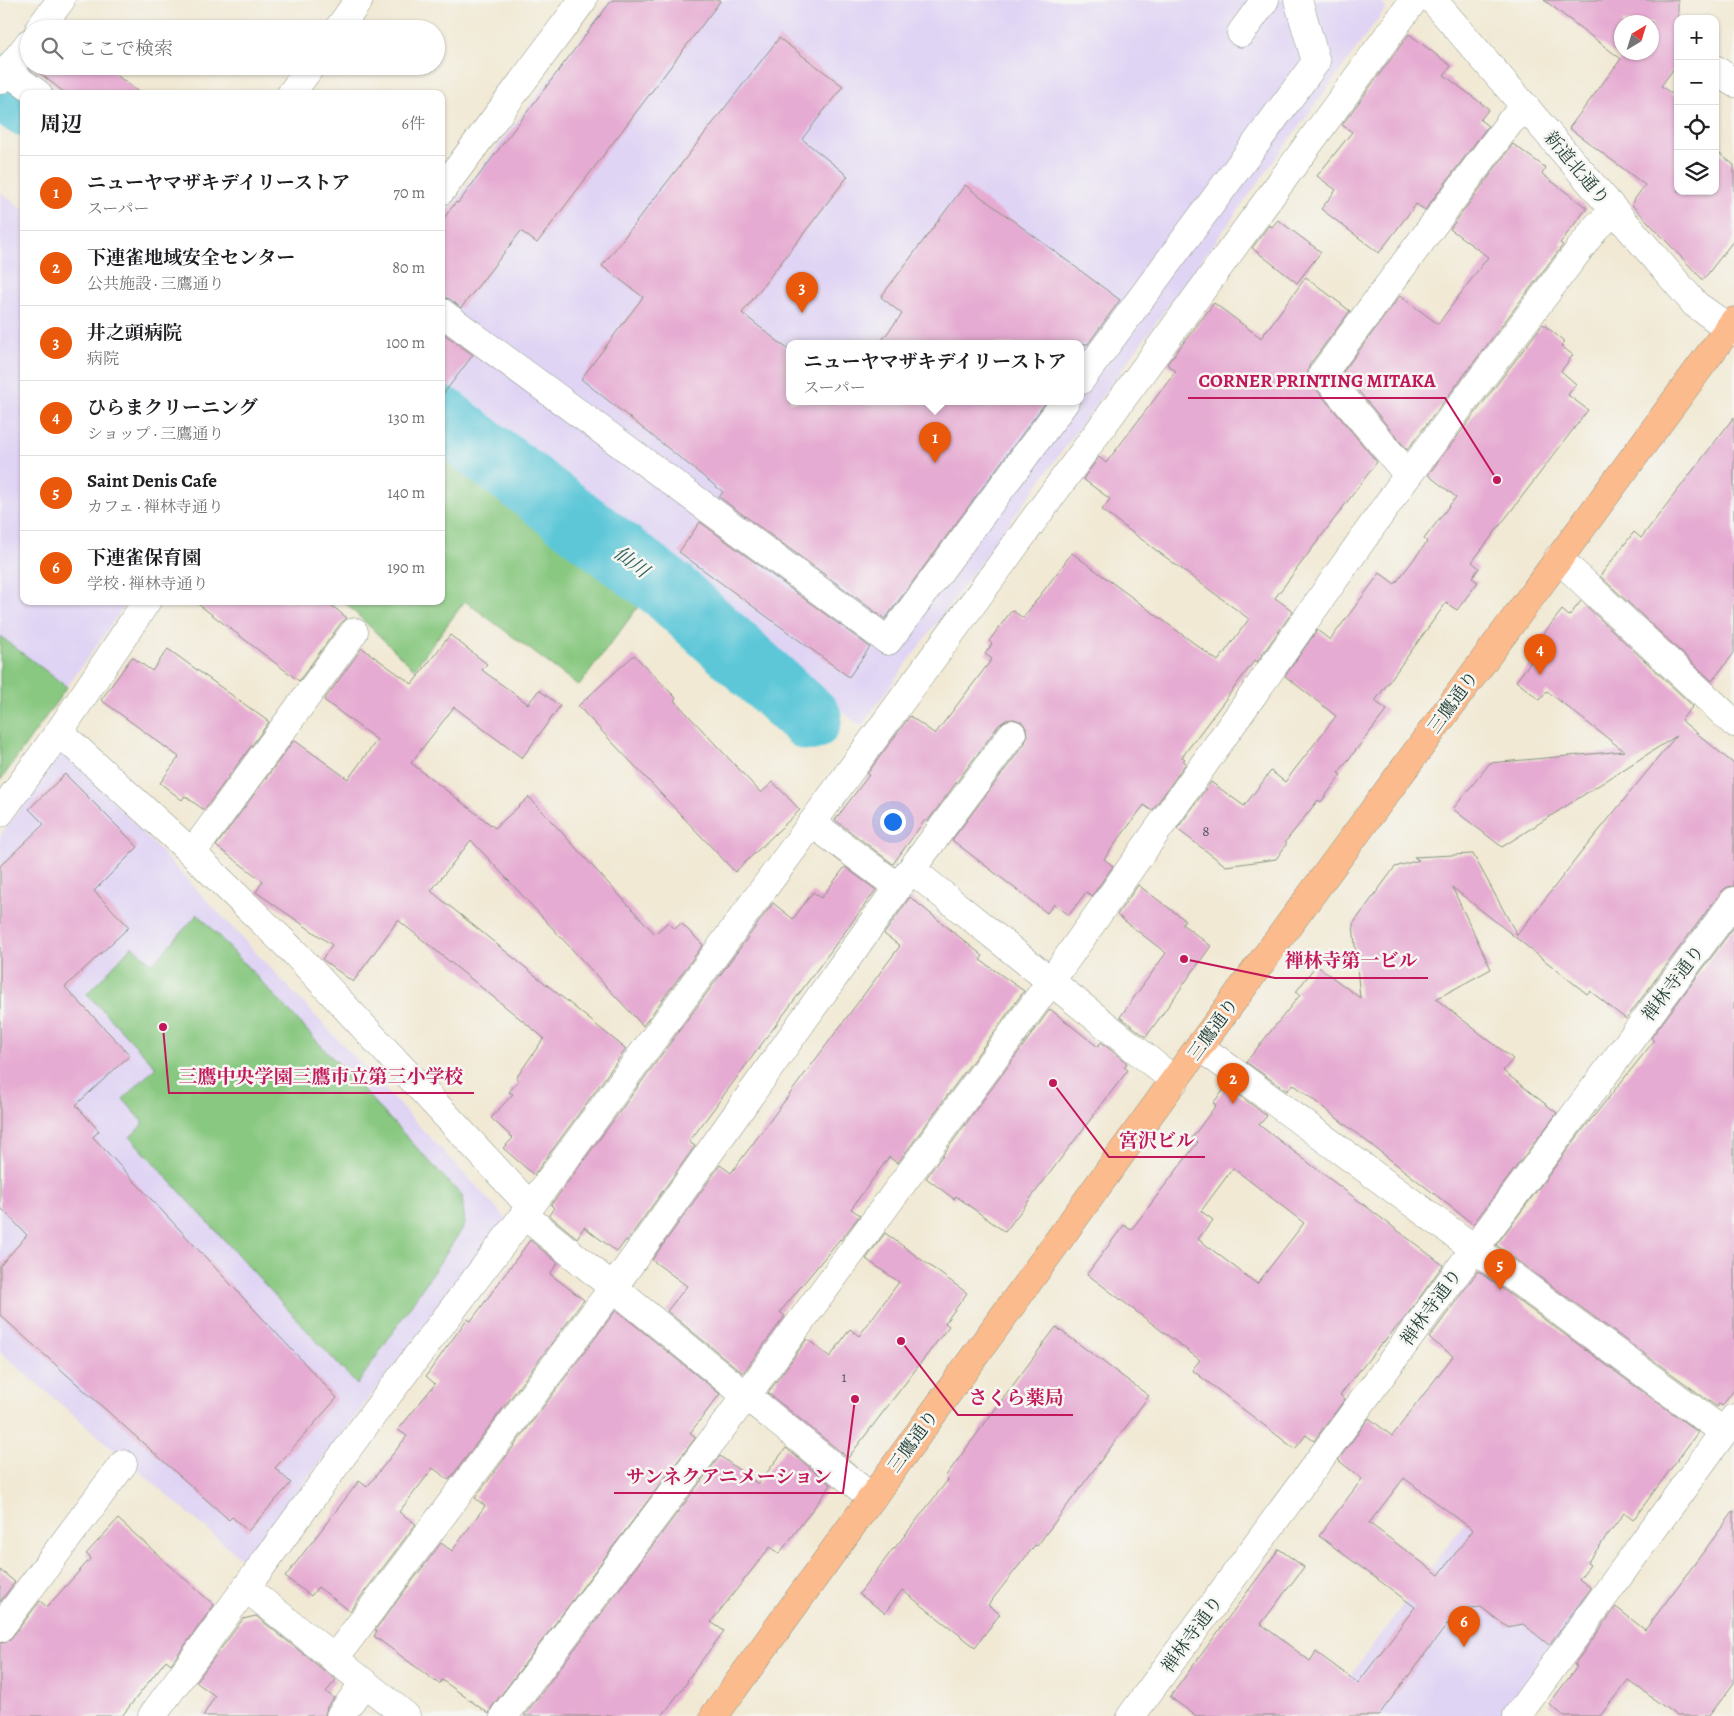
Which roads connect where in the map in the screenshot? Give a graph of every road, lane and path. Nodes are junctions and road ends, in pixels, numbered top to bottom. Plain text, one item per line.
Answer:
1 (61, 0) edge
2 (359, 0) edge
3 (583, 0) edge
4 (1265, 0) edge
5 (1298, 0) edge
6 (1414, 0) edge
7 (1433, 0) edge
8 (46, 20) edge
9 (345, 20) edge
10 (1241, 33) dead end
11 (20, 55) edge
12 (1719, 72) edge
13 (4, 75) edge
14 (305, 75) edge
15 (1734, 83) edge
16 (31, 90) edge
17 (294, 90) edge
18 (1526, 107) junction
19 (445, 186) edge
20 (1615, 213) junction
21 (445, 315) edge
22 (1732, 327) edge
23 (1084, 376) edge
24 (1063, 405) edge
25 (1408, 475) junction
26 (1558, 558) junction
27 (144, 605) edge
28 (354, 632) dead end
29 (1734, 723) edge
30 (59, 732) junction
31 (1012, 734) dead end
32 (0, 813) edge
33 (812, 823) junction
34 (192, 853) junction
35 (905, 879) junction
36 (1734, 901) edge
37 (1051, 981) junction
38 (1200, 1046) junction
39 (1175, 1081) junction
40 (527, 1210) junction
41 (1475, 1248) junction
42 (613, 1288) junction
43 (746, 1396) junction
44 (1729, 1425) edge
45 (123, 1464) dead end
46 (872, 1498) junction
47 (246, 1588) junction
48 (0, 1628) edge
49 (334, 1659) junction
50 (364, 1683) junction
51 (152, 1716) edge
52 (340, 1716) edge
53 (406, 1716) edge
54 (504, 1716) edge
55 (714, 1716) edge
56 (1131, 1716) edge
57 (1517, 1716) edge

1 - 8 street
2 - 9 street
3 - 19 street
4 - 10 street
5 - 23 street
6 - 33 street
7 - 18 street, 新道北通り
11 - 13 street
12 - 15 street
13 - 16 street
14 - 17 street
18 - 20 street, 新道北通り
18 - 25 street
20 - 22 street, 新道北通り
20 - 25 street
21 - 24 street
22 - 26 main road, 三鷹通り
25 - 37 street
26 - 29 street
26 - 38 main road, 三鷹通り
27 - 30 street
28 - 34 street
30 - 32 street
30 - 34 street
31 - 35 street
33 - 35 street
33 - 40 street
34 - 40 street
35 - 37 street
35 - 42 street
36 - 41 street, 禅林寺通り
37 - 39 street
37 - 43 street
38 - 39 main road, 三鷹通り
38 - 41 street
39 - 46 main road, 三鷹通り
40 - 42 street
40 - 47 street
41 - 44 street
41 - 56 street, 禅林寺通り
42 - 43 street
42 - 49 street
43 - 46 street
43 - 54 street
44 - 57 street
45 - 48 street
46 - 55 main road, 三鷹通り
47 - 49 street
47 - 51 street
49 - 50 street
50 - 52 street
50 - 53 street

